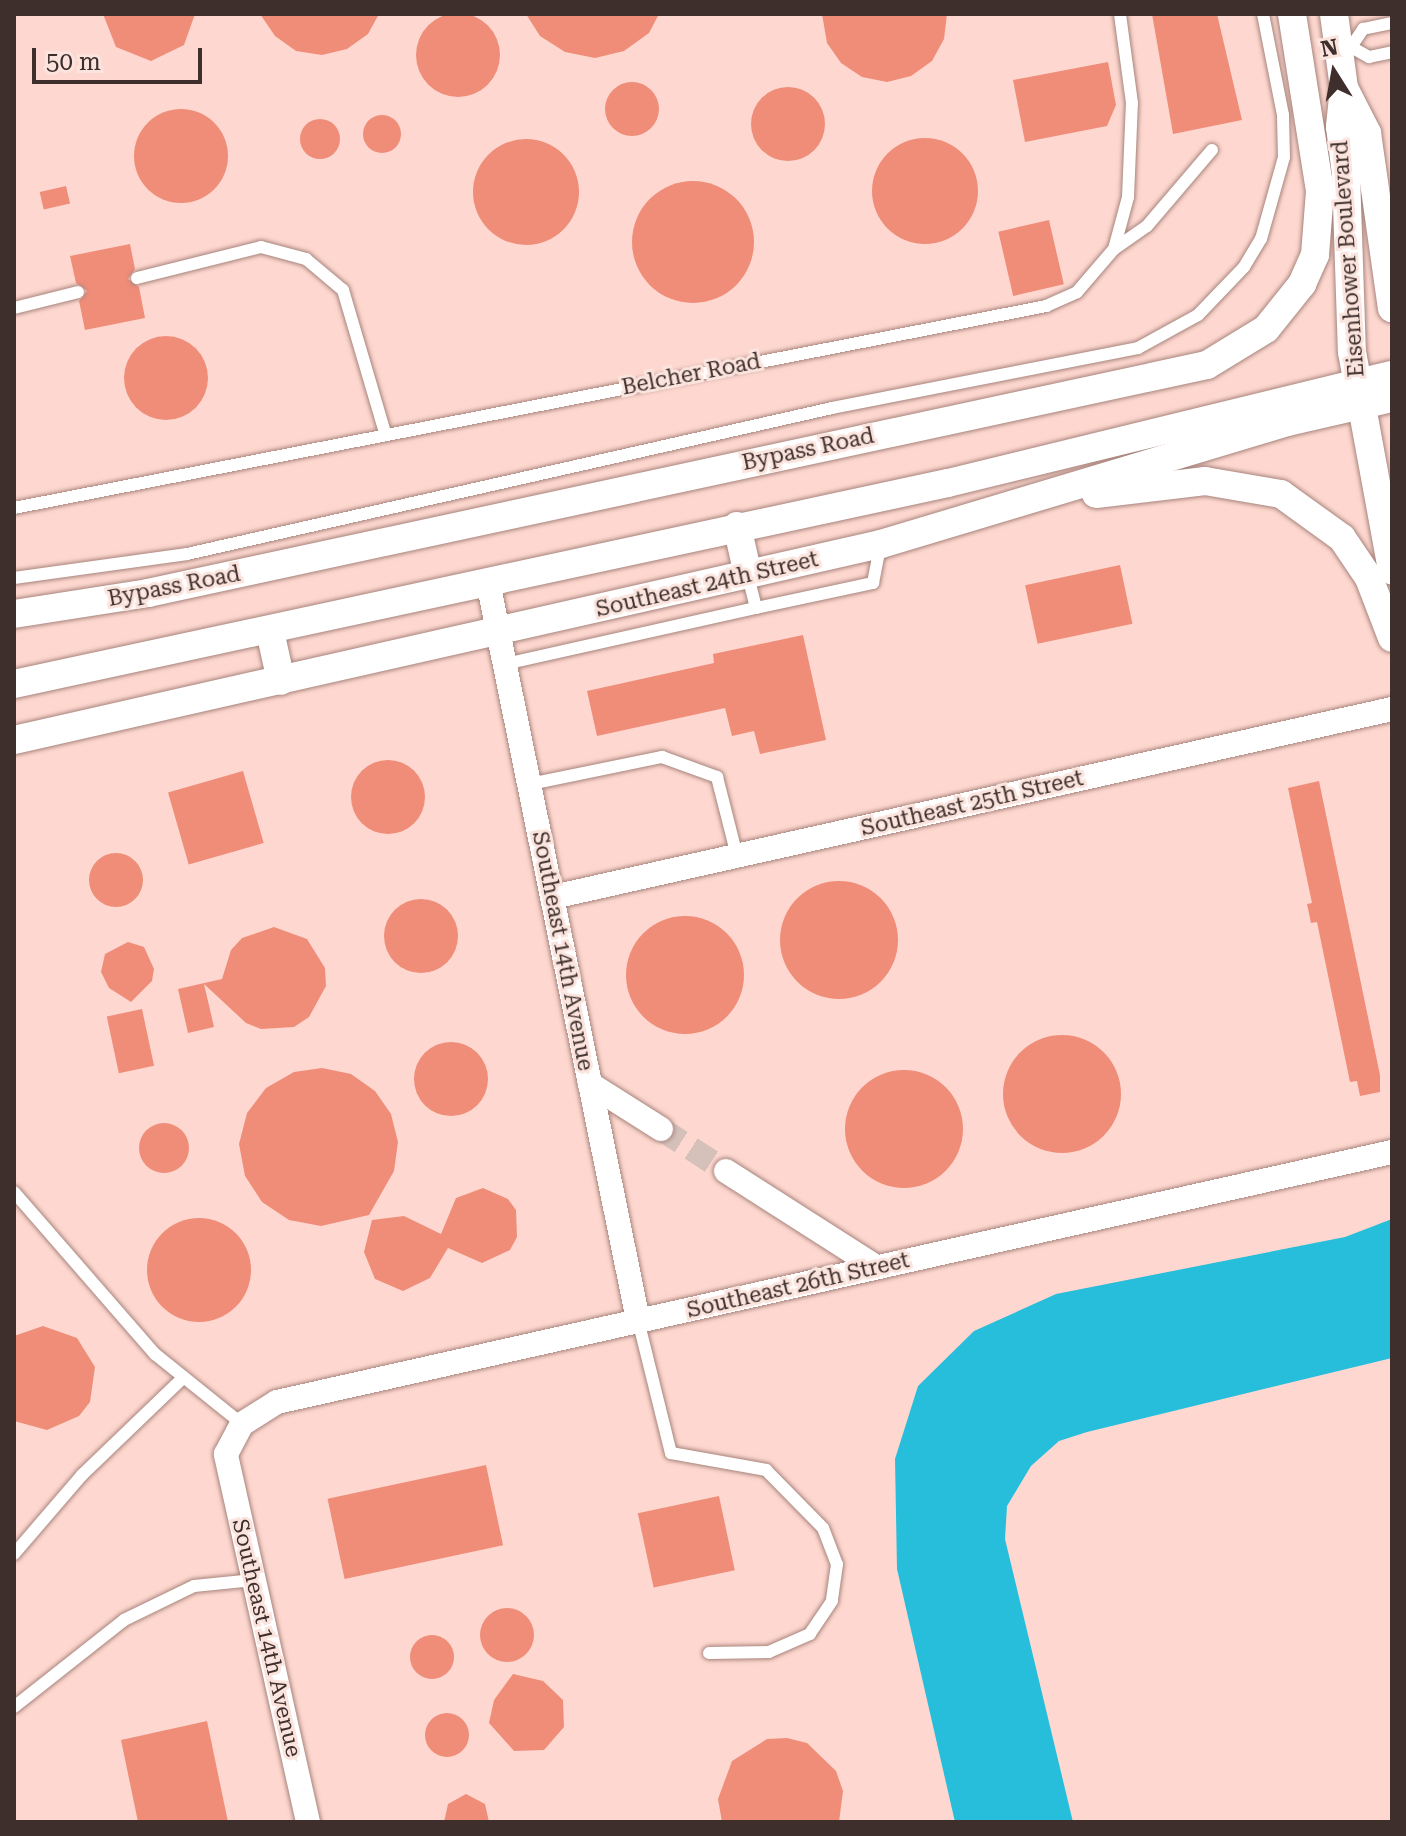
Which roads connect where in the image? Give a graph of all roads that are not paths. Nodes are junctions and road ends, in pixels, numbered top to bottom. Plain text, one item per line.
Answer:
1 (1120, 14) edge
2 (1263, 14) edge
3 (1292, 14) edge
4 (1334, 14) edge
5 (1392, 23) edge
6 (1345, 48) junction
7 (1392, 52) edge
8 (1344, 88) junction
9 (1212, 150) dead end
10 (1114, 249) junction
11 (137, 278) dead end
12 (78, 292) dead end
13 (14, 308) edge
14 (1392, 308) edge
15 (1392, 375) edge
16 (1358, 394) junction
17 (1392, 398) edge
18 (385, 433) junction
19 (14, 508) edge
20 (992, 511) junction
21 (737, 526) junction
22 (881, 544) junction
23 (1392, 570) edge
24 (748, 575) junction
25 (14, 578) edge
26 (488, 582) junction
27 (756, 608) junction
28 (14, 614) edge
29 (270, 631) junction
30 (498, 632) junction
31 (1392, 638) edge
32 (505, 664) junction
33 (281, 681) junction
34 (14, 684) edge
35 (1392, 709) edge
36 (14, 740) edge
37 (530, 784) junction
38 (737, 856) junction
39 (553, 897) junction
40 (590, 1084) junction
41 (661, 1129) tunnel mouth
42 (1392, 1152) edge
43 (726, 1171) tunnel mouth
44 (14, 1192) edge
45 (876, 1267) junction
46 (638, 1320) junction
47 (184, 1377) junction
48 (242, 1424) junction
49 (226, 1454) joint
50 (14, 1554) edge
51 (254, 1580) junction
52 (709, 1653) dead end
53 (14, 1707) edge
54 (308, 1822) edge

1 - 10 lane, Belcher Road
2 - 25 lane
3 - 28 street, Bypass Road
4 - 6 street, Eisenhower Boulevard
5 - 6 lane
6 - 7 lane
6 - 8 street, Eisenhower Boulevard
8 - 14 street, Eisenhower Boulevard
8 - 16 street, Eisenhower Boulevard
9 - 10 lane
10 - 18 lane, Belcher Road
11 - 18 lane
12 - 13 lane
15 - 16 street, Southeast 24th Street
16 - 17 street, Southeast 24th Street
16 - 20 street, Southeast 24th Street
16 - 21 street, Southeast 24th Street
16 - 23 street, Eisenhower Boulevard
18 - 19 lane, Belcher Road
20 - 22 street, Southeast 24th Street
20 - 31 street
21 - 24 street
21 - 26 street, Southeast 24th Street
22 - 24 street, Southeast 24th Street
22 - 27 lane
24 - 27 lane
24 - 30 street, Southeast 24th Street
26 - 29 street, Southeast 24th Street
26 - 30 street, Southeast 14th Avenue
27 - 32 lane
29 - 33 street
29 - 34 street, Southeast 24th Street
30 - 32 street, Southeast 14th Avenue
30 - 33 street, Southeast 24th Street
32 - 37 street, Southeast 14th Avenue
33 - 36 street, Southeast 24th Street
35 - 38 street, Southeast 25th Street
37 - 38 lane
37 - 39 street, Southeast 14th Avenue
38 - 39 street, Southeast 25th Street
39 - 40 street, Southeast 14th Avenue
40 - 41 street
40 - 46 street, Southeast 14th Avenue
42 - 45 street, Southeast 26th Street
43 - 45 street
44 - 47 lane
45 - 46 street, Southeast 26th Street
46 - 48 street, Southeast 26th Street
46 - 52 lane
47 - 48 lane
47 - 50 lane
48 - 49 street, Southeast 26th Street
49 - 51 street, Southeast 14th Avenue
51 - 53 lane
51 - 54 street, Southeast 14th Avenue

